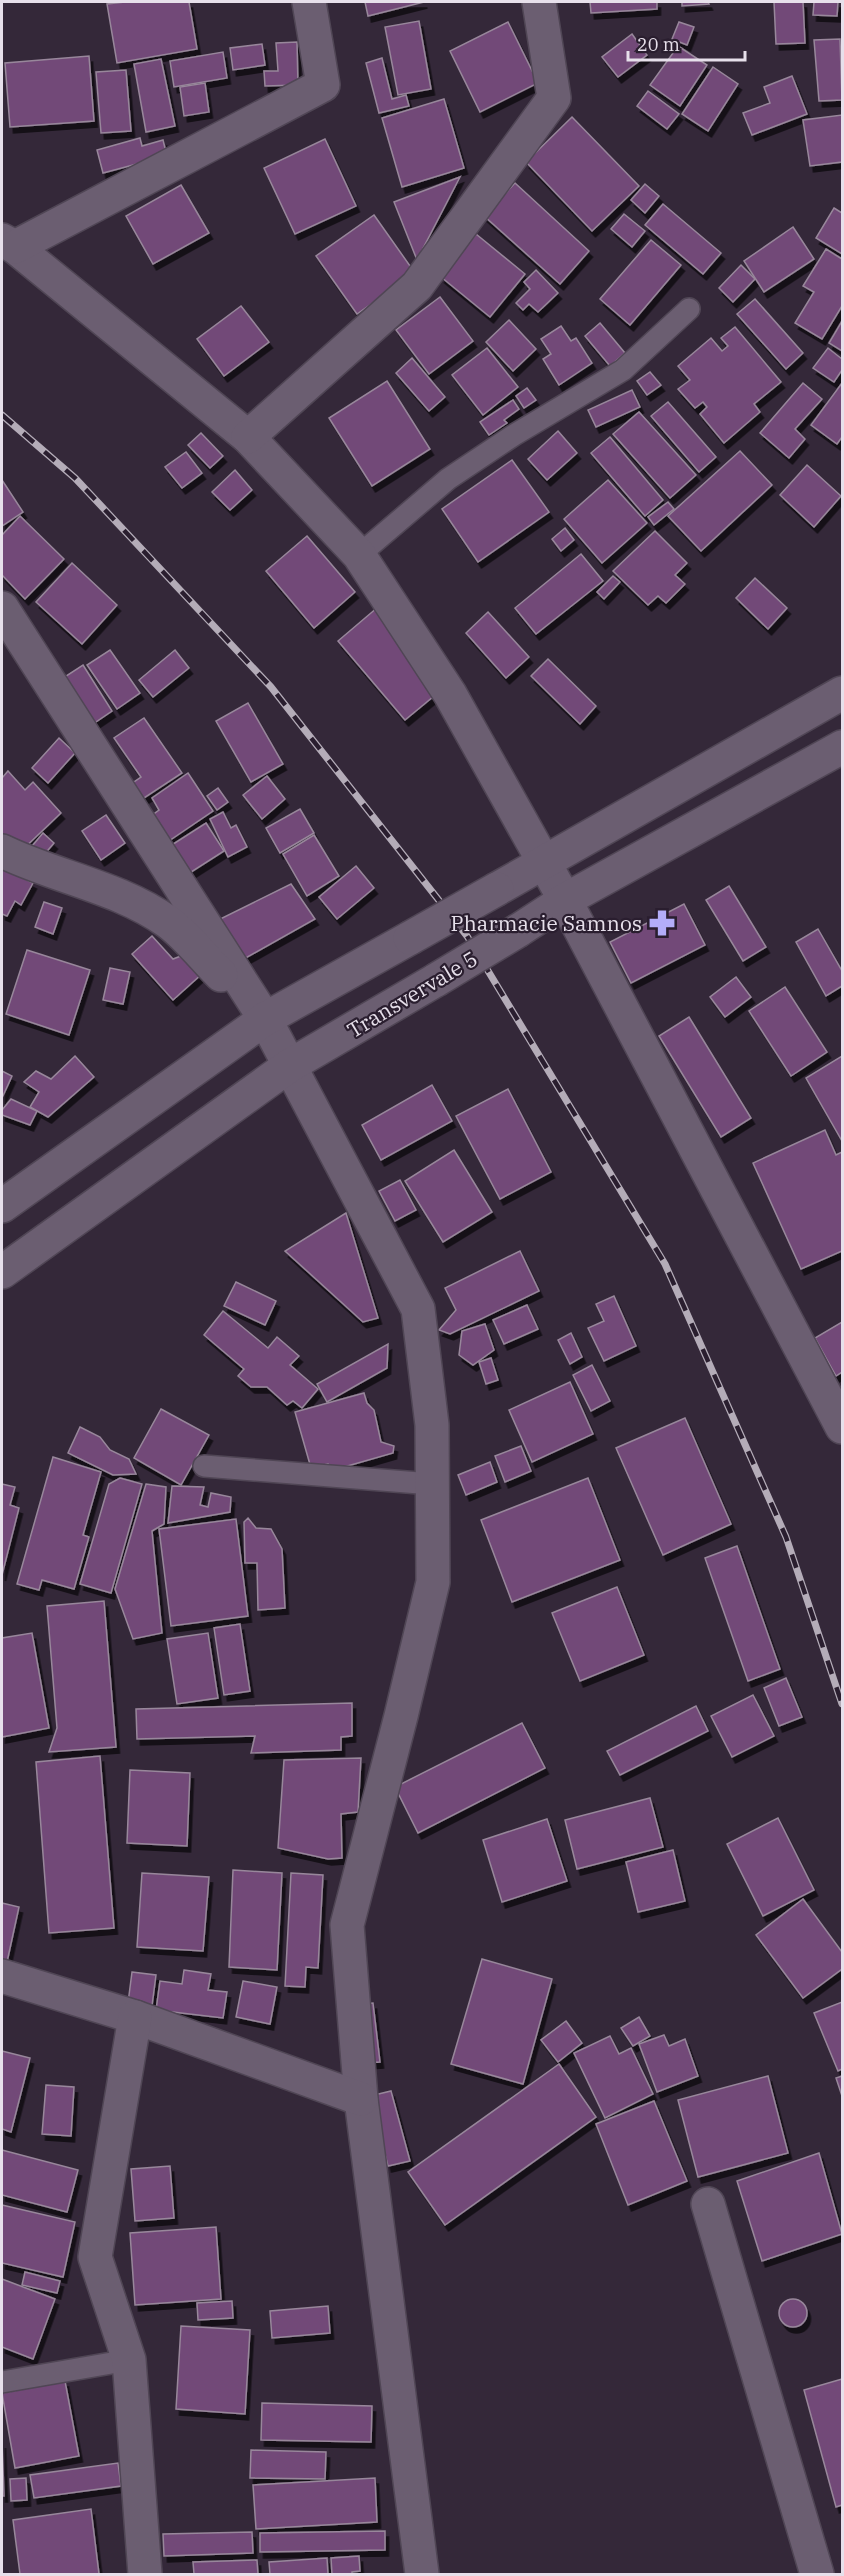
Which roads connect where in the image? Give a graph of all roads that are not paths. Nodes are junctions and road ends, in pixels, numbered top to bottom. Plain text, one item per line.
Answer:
1 (309, 2) edge
2 (539, 2) edge
3 (8, 243) edge
4 (688, 309) dead end
5 (248, 438) junction
6 (359, 555) junction
7 (2, 608) edge
8 (843, 693) edge
9 (843, 747) edge
10 (2, 851) edge
11 (544, 864) junction
12 (565, 900) junction
13 (265, 1019) junction
14 (289, 1066) junction
15 (2, 1206) edge
16 (2, 1272) edge
17 (843, 1427) edge
18 (204, 1466) dead end
19 (432, 1484) junction
20 (2, 1976) edge
21 (135, 2017) junction
22 (361, 2099) junction
23 (708, 2204) dead end
24 (129, 2360) junction
25 (2, 2382) edge
26 (145, 2574) edge
27 (422, 2574) edge
28 (817, 2574) edge

1 - 3 street
2 - 5 street
3 - 5 street
4 - 6 lane
5 - 6 street
6 - 11 street
7 - 13 street
8 - 11 street
9 - 12 street, Transvervale 5
10 - 13 street
11 - 12 street
11 - 13 street, bridge
12 - 14 street, Transvervale 5, bridge
12 - 17 street
13 - 14 street
13 - 15 street
14 - 16 street, Transvervale 5
14 - 19 street
18 - 19 lane
19 - 22 street
20 - 21 street
21 - 22 street
21 - 24 street
22 - 27 street
23 - 28 street
24 - 25 lane
24 - 26 street

